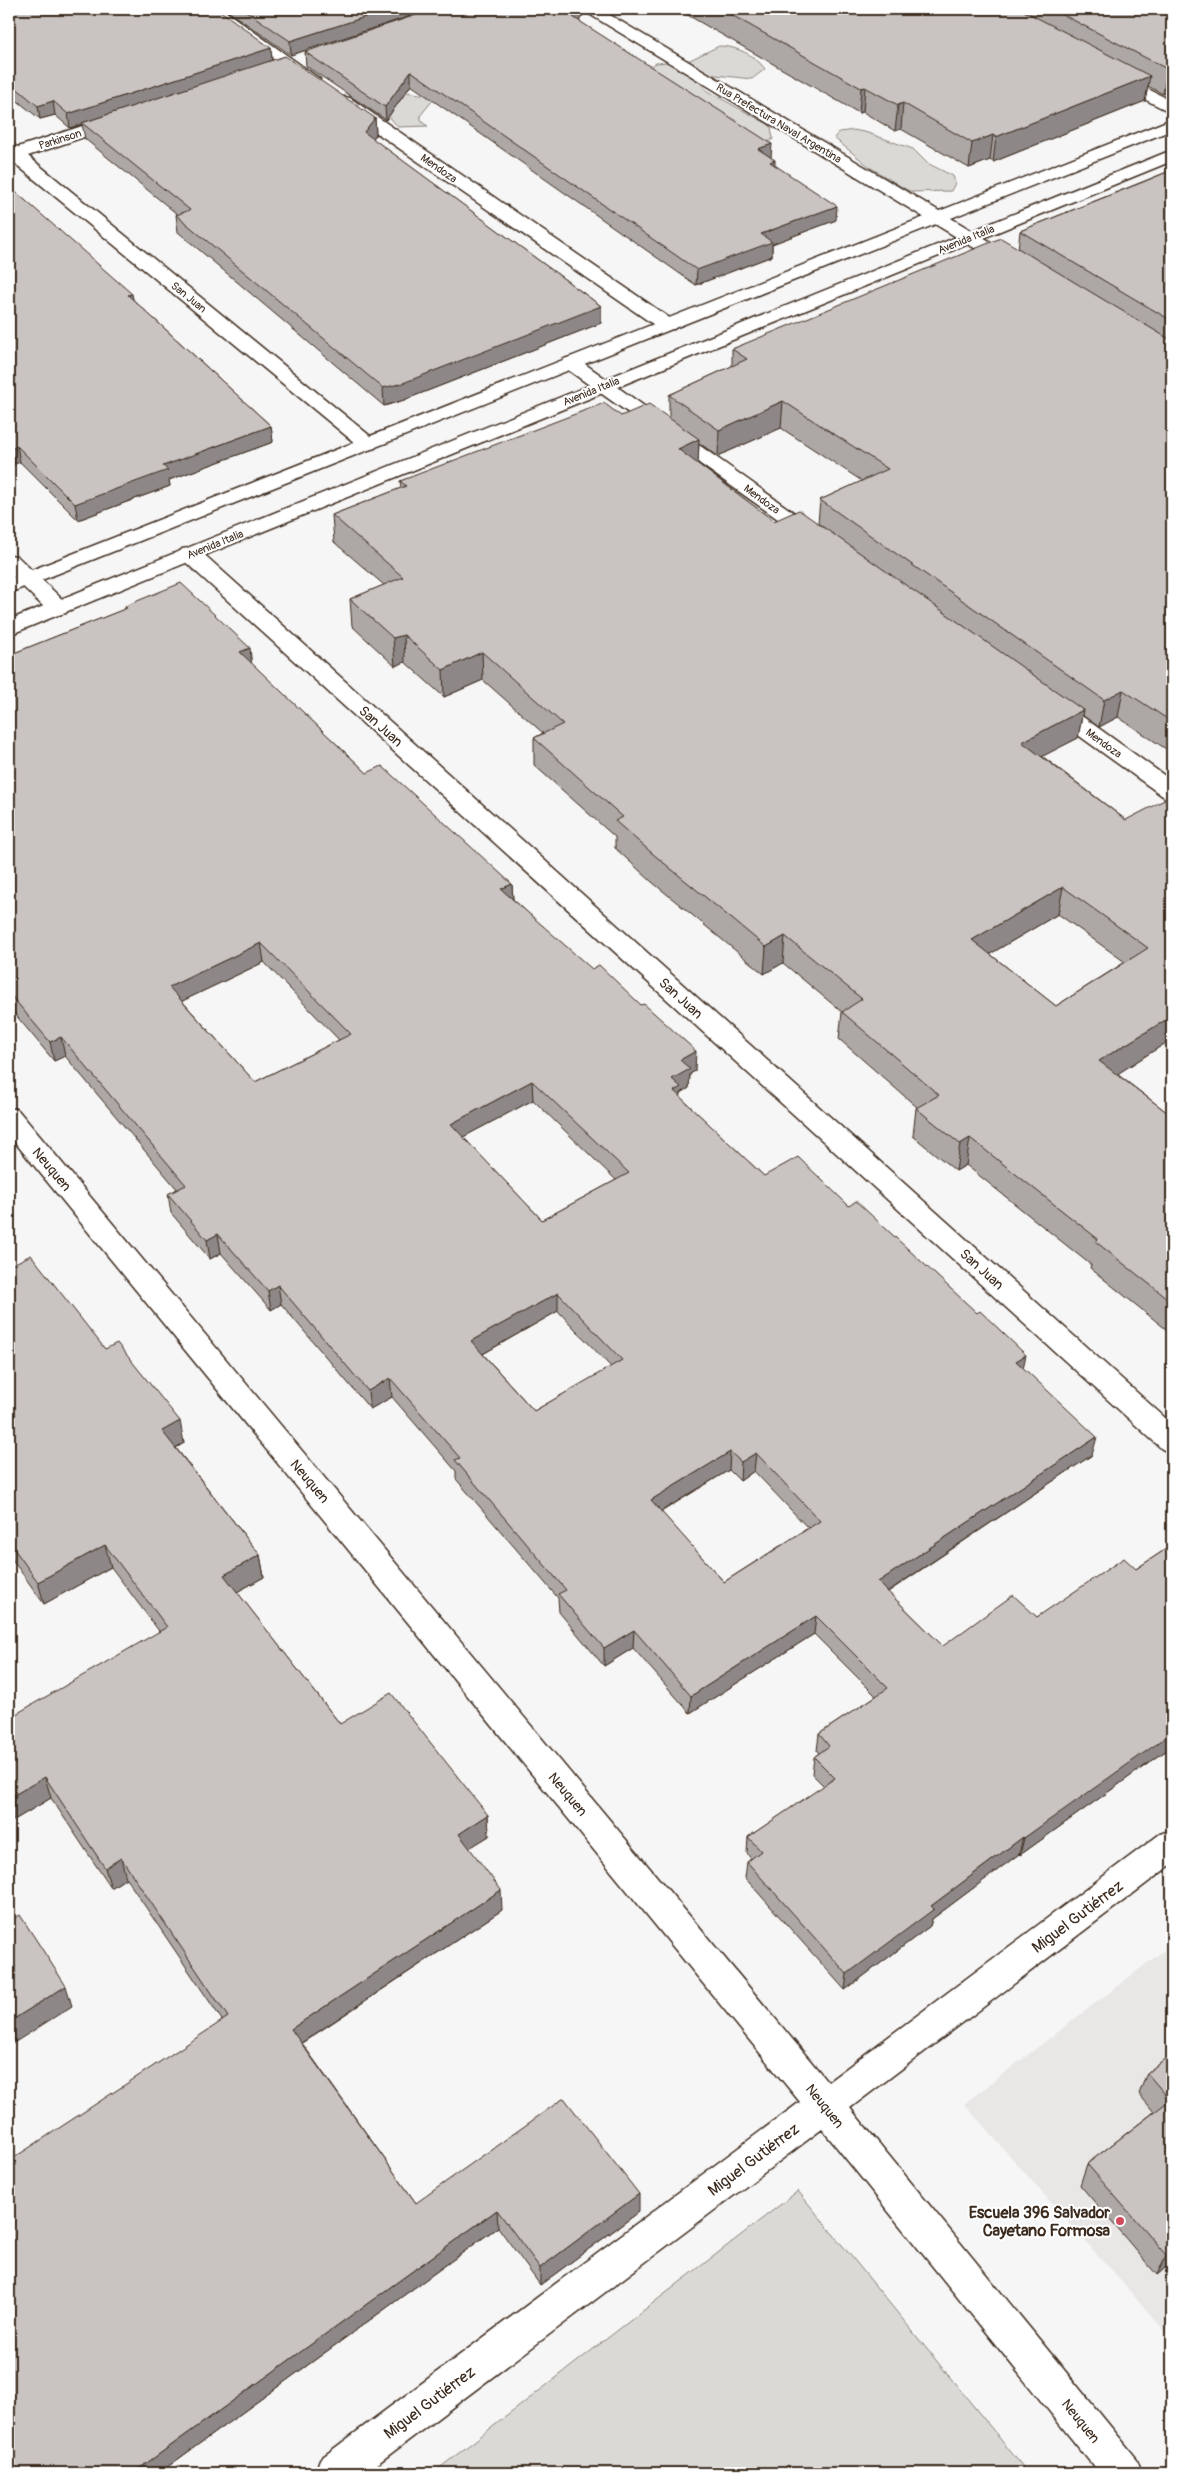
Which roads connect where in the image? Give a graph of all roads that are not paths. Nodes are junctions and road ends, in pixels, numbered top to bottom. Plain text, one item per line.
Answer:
1 (212, 9) edge
2 (589, 9) edge
3 (306, 57) edge
4 (288, 63) junction
5 (1096, 68) edge
6 (269, 70) edge
7 (1172, 108) edge
8 (137, 113) edge
9 (1172, 124) edge
10 (11, 153) edge
11 (1172, 155) edge
12 (937, 217) junction
13 (970, 237) junction
14 (1029, 273) edge
15 (667, 325) junction
16 (571, 363) junction
17 (605, 386) junction
18 (368, 444) junction
19 (832, 548) edge
20 (190, 554) junction
21 (9, 562) edge
22 (18, 584) edge
23 (58, 608) junction
24 (9, 628) edge
25 (1034, 694) edge
26 (1172, 792) edge
27 (9, 1117) edge
28 (1172, 1441) edge
29 (1172, 1845) edge
30 (825, 2105) junction
31 (334, 2473) edge
32 (1123, 2473) edge

1 - 4 street, Mendoza
2 - 12 street, Rua Prefectura Naval Argentina
3 - 4 street
4 - 6 street
4 - 15 street, Mendoza
5 - 7 street
8 - 10 street, Parkinson
9 - 12 street
10 - 18 street, San Juan
11 - 13 street, Avenida Italia
12 - 13 street, Rua Prefectura Naval Argentina
12 - 15 street
13 - 14 street, Rua Prefectura Naval Argentina
13 - 17 street, Avenida Italia
15 - 16 street
16 - 17 street, Mendoza
16 - 18 street
17 - 19 street, Mendoza
17 - 20 street, Avenida Italia
18 - 22 street
20 - 23 street, Avenida Italia
20 - 28 street, San Juan
21 - 22 street
22 - 23 street
23 - 24 street, Avenida Italia
25 - 26 street, Mendoza
27 - 30 street, Neuquen
29 - 30 street, Miguel Gutiérrez
30 - 31 street, Miguel Gutiérrez
30 - 32 street, Neuquen

